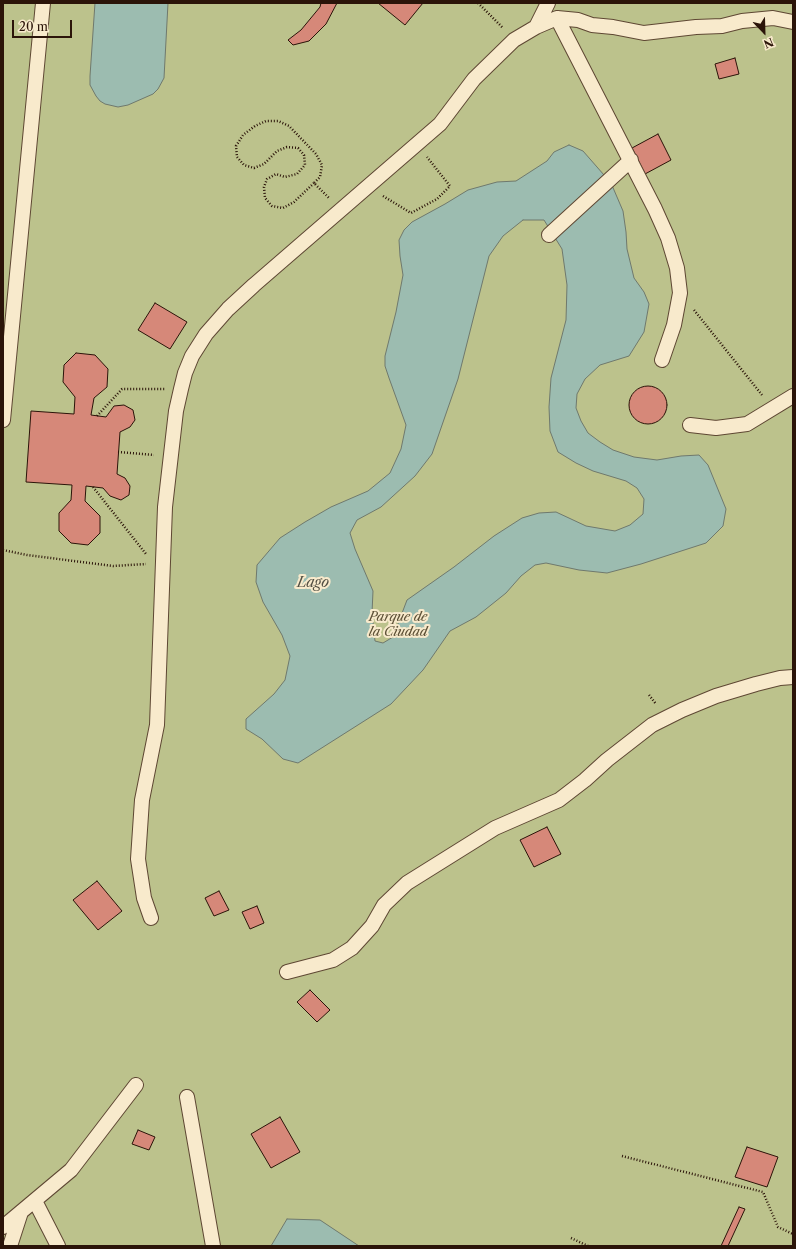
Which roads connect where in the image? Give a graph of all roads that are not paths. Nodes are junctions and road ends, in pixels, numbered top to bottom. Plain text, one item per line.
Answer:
1 (43, 3) edge
2 (548, 3) edge
3 (557, 18) junction
4 (793, 22) edge
5 (536, 27) junction
6 (630, 160) junction
7 (549, 235) dead end
8 (662, 360) dead end
9 (793, 396) edge
10 (3, 420) edge
11 (690, 425) dead end
12 (793, 677) edge
13 (151, 918) dead end
14 (287, 972) dead end
15 (136, 1085) dead end
16 (187, 1097) dead end
17 (35, 1201) junction
18 (22, 1212) junction
19 (3, 1227) edge
20 (10, 1246) edge
21 (58, 1246) edge
22 (214, 1246) edge

1 - 10 street
2 - 5 street
3 - 4 street
3 - 5 street
3 - 6 street
5 - 13 street
6 - 7 street
6 - 8 street
9 - 11 street
12 - 14 street
15 - 17 street
16 - 22 street
17 - 18 street
17 - 21 street
18 - 19 street
18 - 20 street

